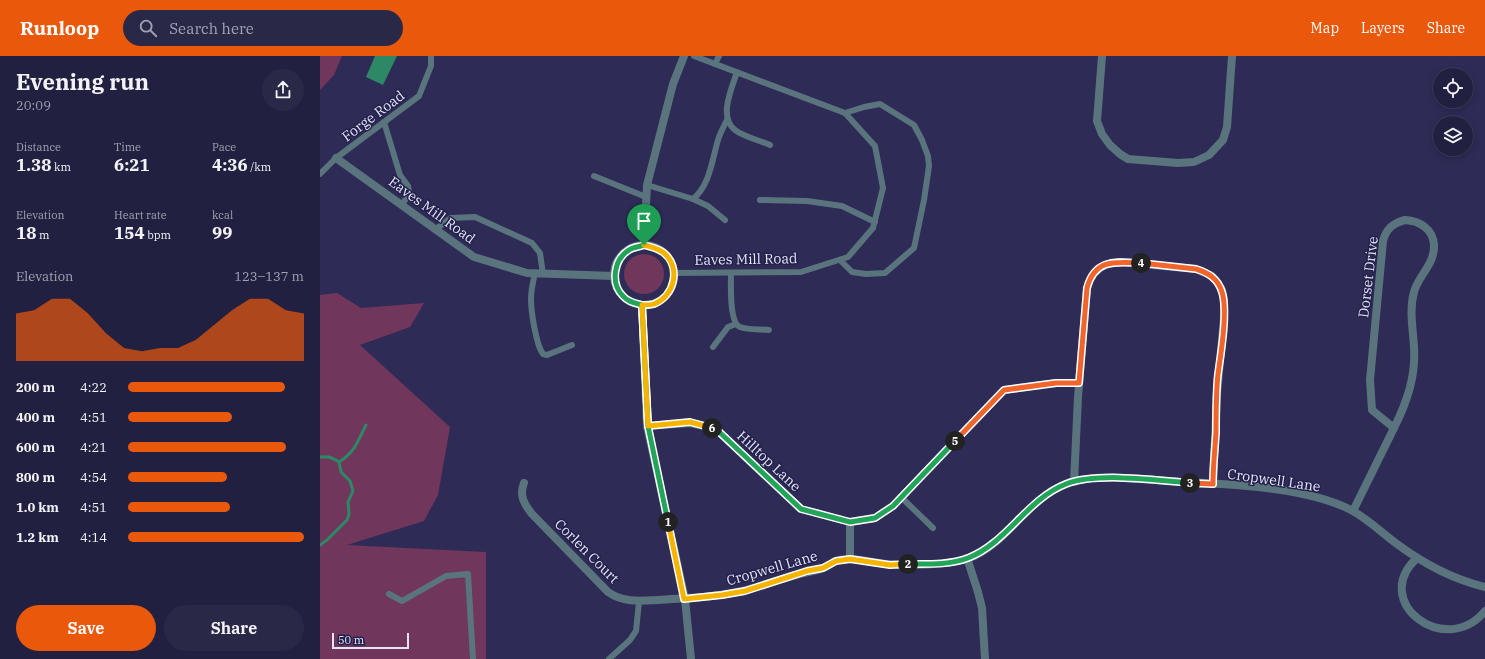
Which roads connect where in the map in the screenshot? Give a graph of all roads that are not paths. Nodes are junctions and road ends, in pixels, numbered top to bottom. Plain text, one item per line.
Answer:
1 (431, 56) edge
2 (684, 56) edge
3 (694, 56) edge
4 (719, 56) edge
5 (1102, 56) edge
6 (1232, 56) edge
7 (715, 64) junction
8 (737, 72) junction
9 (845, 113) junction
10 (727, 120) junction
11 (384, 122) junction
12 (770, 145) dead end
13 (336, 158) junction
14 (320, 174) edge
15 (594, 176) dead end
16 (647, 185) junction
17 (646, 197) junction
18 (693, 199) junction
19 (760, 200) dead end
20 (402, 205) junction
21 (725, 220) dead end
22 (875, 222) junction
23 (436, 229) junction
24 (644, 245) junction
25 (840, 260) junction
26 (535, 273) junction
27 (674, 273) junction
28 (731, 273) junction
29 (544, 274) junction
30 (614, 276) junction
31 (642, 305) junction
32 (736, 324) junction
33 (769, 330) dead end
34 (572, 345) dead end
35 (713, 347) dead end
36 (1079, 383) junction
37 (648, 426) junction
38 (1394, 428) junction
39 (1074, 482) junction
40 (524, 483) dead end
41 (1213, 484) junction
42 (901, 497) junction
43 (1353, 511) junction
44 (850, 522) junction
45 (933, 528) dead end
46 (967, 558) junction
47 (1417, 558) junction
48 (850, 559) junction
49 (1485, 587) edge
50 (389, 594) dead end
51 (684, 599) junction
52 (639, 602) junction
53 (1485, 611) edge
54 (473, 659) edge
55 (609, 659) edge
56 (691, 659) edge
57 (985, 659) edge

1 - 11 lane, Forge Road
2 - 16 street
3 - 7 lane, Eaves Mill Road
4 - 7 lane
5 - 6 street
7 - 8 lane, Eaves Mill Road
8 - 9 lane, Eaves Mill Road
8 - 10 lane
9 - 22 lane, Eaves Mill Road
9 - 25 lane
10 - 12 lane
10 - 18 lane
11 - 13 lane, Forge Road
11 - 20 lane
13 - 14 lane, Forge Road
13 - 20 street, Eaves Mill Road
15 - 17 lane
16 - 17 street
16 - 18 lane
17 - 24 street
18 - 21 lane
19 - 22 lane
20 - 23 street, Eaves Mill Road
22 - 25 lane, Eaves Mill Road
23 - 26 street, Eaves Mill Road
23 - 29 lane
24 - 27 street
24 - 30 street
25 - 28 lane, Eaves Mill Road
26 - 29 street, Eaves Mill Road
26 - 34 lane
27 - 28 lane, Eaves Mill Road
27 - 31 street
28 - 32 lane
29 - 30 street, Eaves Mill Road
30 - 31 street
31 - 37 street
32 - 33 lane
32 - 35 lane
36 - 39 street
36 - 41 street
36 - 42 street, Hilltop Lane
37 - 44 street, Hilltop Lane
37 - 51 street
38 - 38 street, Dorset Drive
38 - 43 street, Dorset Drive
39 - 41 street, Cropwell Lane
39 - 46 street, Cropwell Lane
40 - 52 street, Corlen Court
41 - 43 street, Cropwell Lane
42 - 44 street, Hilltop Lane
42 - 45 lane
43 - 47 street, Cropwell Lane
44 - 48 street
46 - 48 street, Cropwell Lane
46 - 57 street
47 - 49 street, Cropwell Lane
47 - 53 street
48 - 51 street, Cropwell Lane
50 - 54 lane
51 - 52 street, Corlen Court
51 - 56 street
52 - 55 lane

